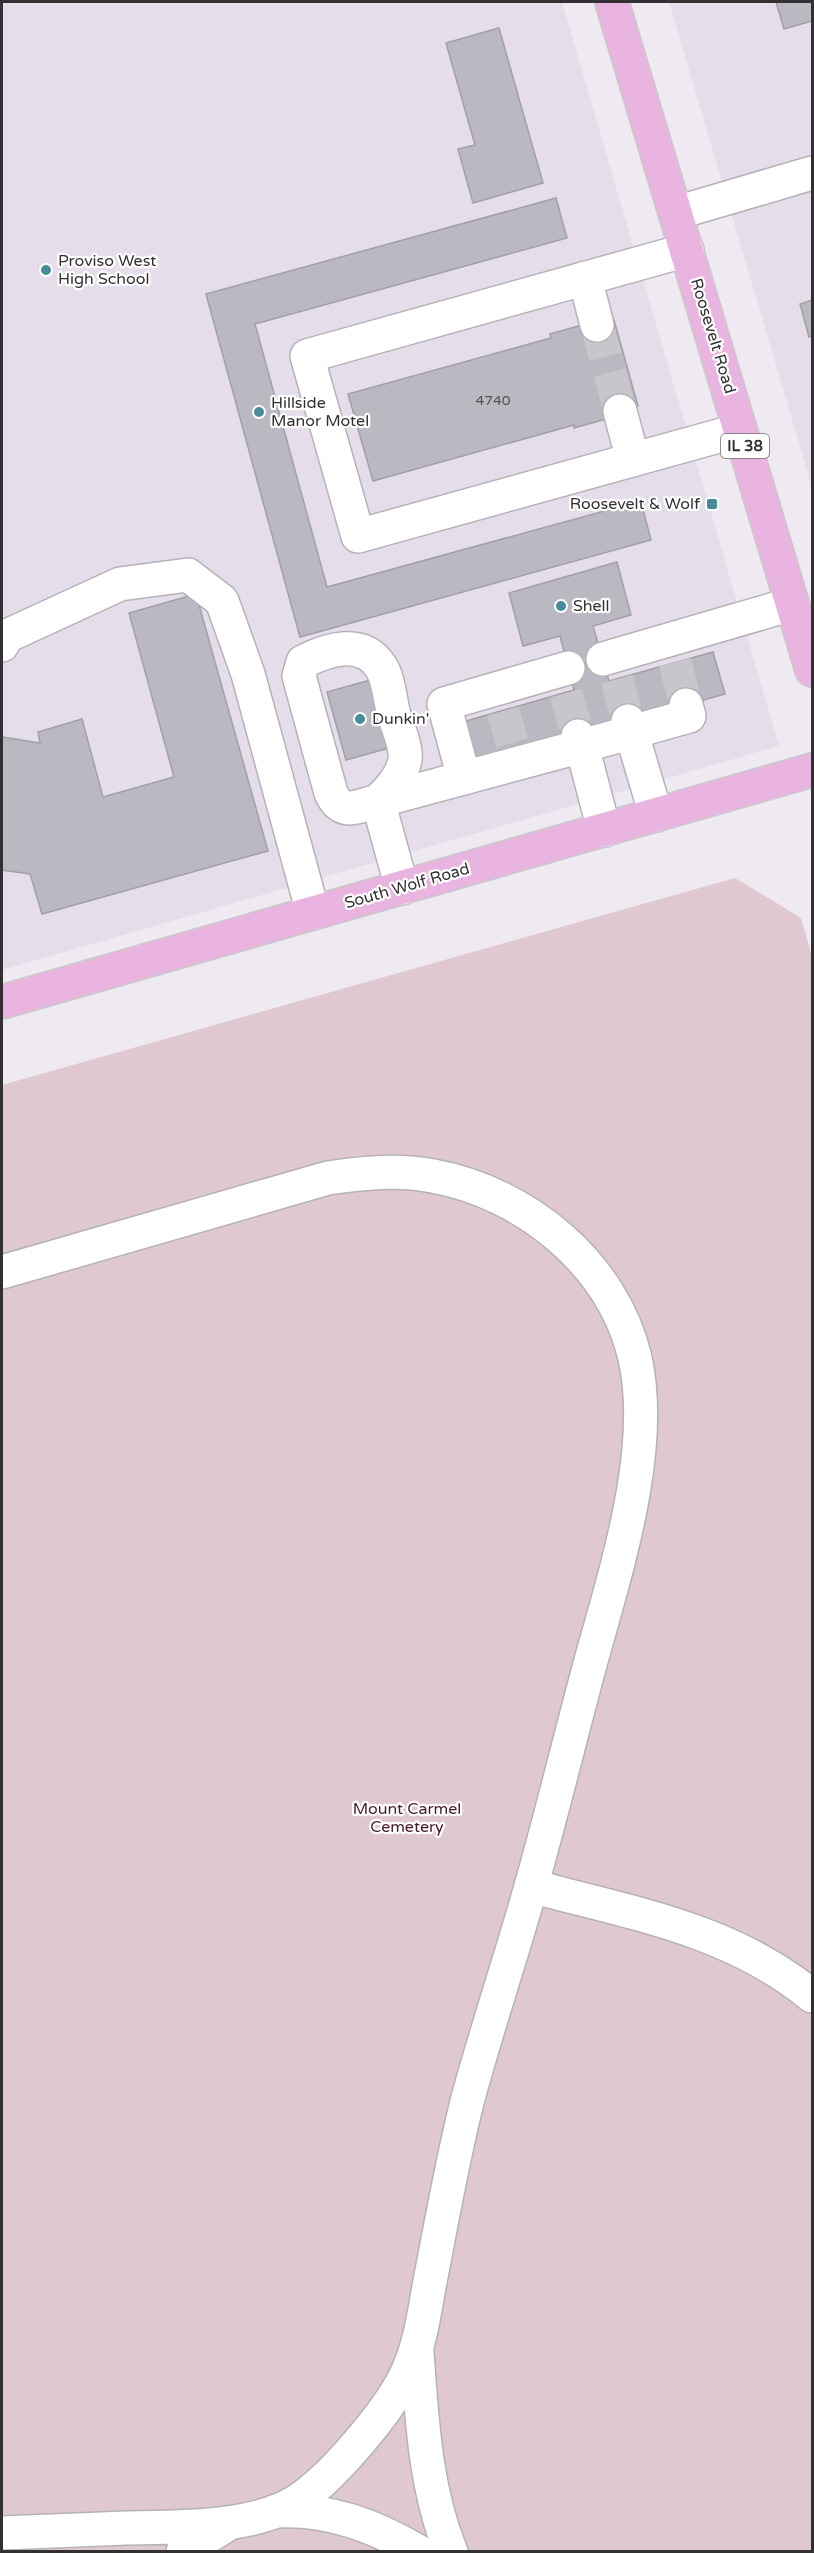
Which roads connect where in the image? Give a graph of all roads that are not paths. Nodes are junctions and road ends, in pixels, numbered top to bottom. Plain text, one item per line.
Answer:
1 (612, 2) edge
2 (813, 173) edge
3 (676, 213) junction
4 (687, 250) junction
5 (585, 279) junction
6 (597, 325) tunnel mouth
7 (620, 411) tunnel mouth
8 (741, 430) junction
9 (633, 460) junction
10 (792, 604) junction
11 (2, 645) edge
12 (610, 665) dead end
13 (813, 670) edge
14 (564, 677) dead end
15 (686, 705) dead end
16 (630, 727) junction
17 (580, 741) junction
18 (813, 770) edge
19 (464, 778) junction
20 (378, 801) junction
21 (656, 815) junction
22 (604, 830) junction
23 (402, 888) junction
24 (313, 913) junction
25 (2, 1002) edge
26 (2, 1272) edge
27 (531, 1886) junction
28 (813, 1996) edge
29 (417, 2349) junction
30 (274, 2511) junction
31 (234, 2521) junction
32 (2, 2533) edge
33 (183, 2552) edge
34 (419, 2552) edge
35 (451, 2552) edge

1 - 3 main road, Roosevelt Road / IL 38
2 - 3 street
3 - 4 main road, Roosevelt Road / IL 38
4 - 5 street
4 - 8 main road, Roosevelt Road / IL 38
5 - 6 street
5 - 9 street
7 - 9 street
8 - 9 street
8 - 10 main road, Roosevelt Road / IL 38
10 - 12 street
10 - 13 main road, Roosevelt Road / IL 38
11 - 24 street
14 - 19 street
15 - 16 street
16 - 17 street
16 - 21 street
17 - 19 street
17 - 22 street
18 - 21 main road, South Wolf Road
19 - 20 street
20 - 20 street
20 - 23 street
21 - 22 main road, South Wolf Road
22 - 23 main road, South Wolf Road
23 - 24 main road, South Wolf Road
24 - 25 main road, South Wolf Road
26 - 27 street
27 - 28 street
27 - 29 street
29 - 30 street
29 - 35 street
30 - 31 street
30 - 34 street
31 - 32 street
31 - 33 street

